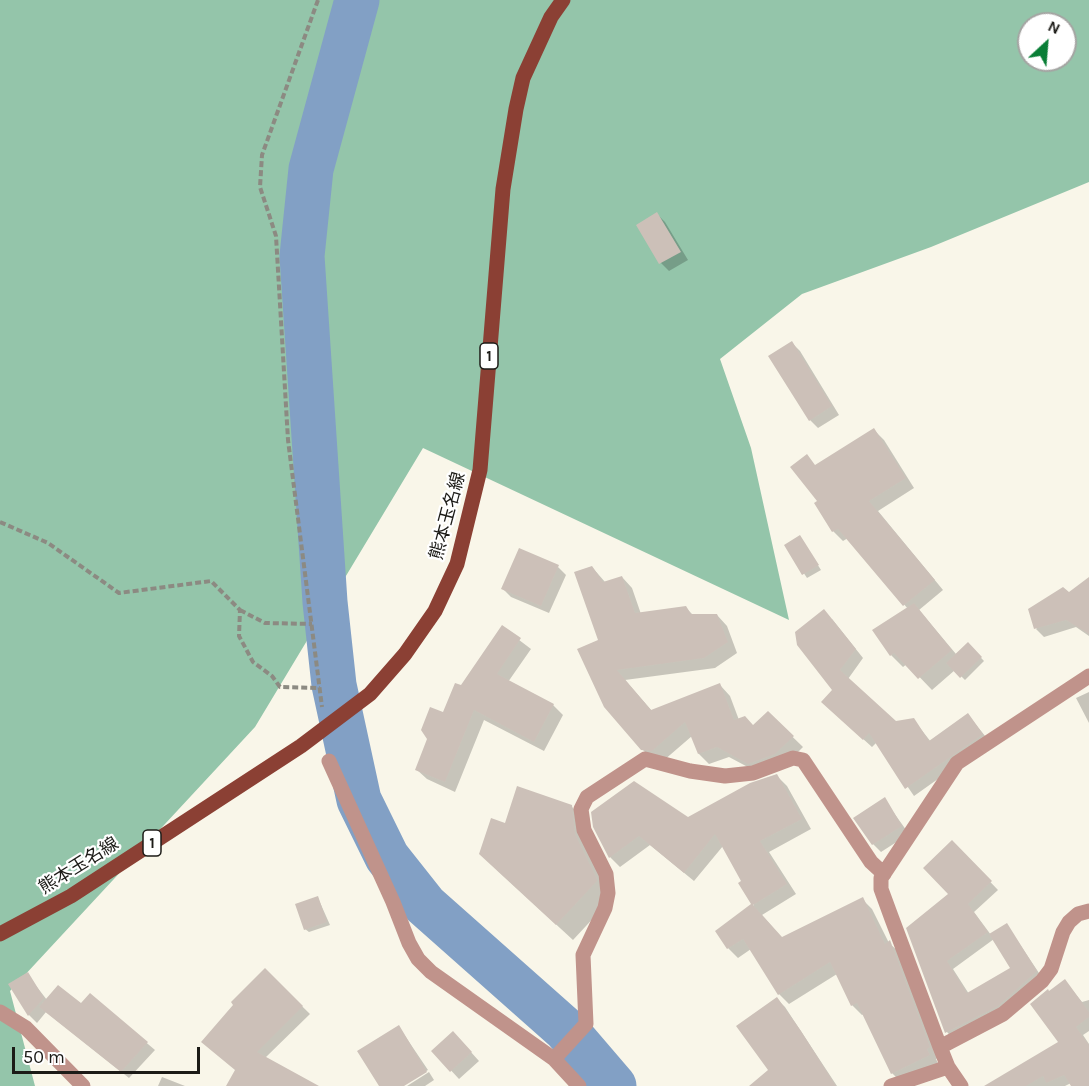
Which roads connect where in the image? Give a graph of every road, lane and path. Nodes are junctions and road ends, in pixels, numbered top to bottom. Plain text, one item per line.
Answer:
1 (318, 0) edge
2 (563, 0) edge
3 (0, 522) edge
4 (240, 610) junction
5 (312, 624) junction
6 (1089, 676) edge
7 (320, 688) junction
8 (323, 709) dead end
9 (330, 761) dead end
10 (884, 873) junction
11 (1089, 911) edge
12 (0, 934) edge
13 (0, 1012) edge
14 (940, 1047) junction
15 (558, 1055) junction
16 (948, 1067) junction
17 (83, 1086) edge
18 (579, 1086) edge
19 (891, 1086) edge
20 (961, 1086) edge

1 - 5 path
2 - 12 main road, 熊本玉名線 / 1
3 - 4 path
4 - 5 path
4 - 7 path
5 - 7 path
6 - 10 street
7 - 8 path
9 - 15 street
10 - 14 street
10 - 15 street
11 - 14 street
13 - 17 street
14 - 16 street
15 - 18 street
16 - 19 street
16 - 20 street

